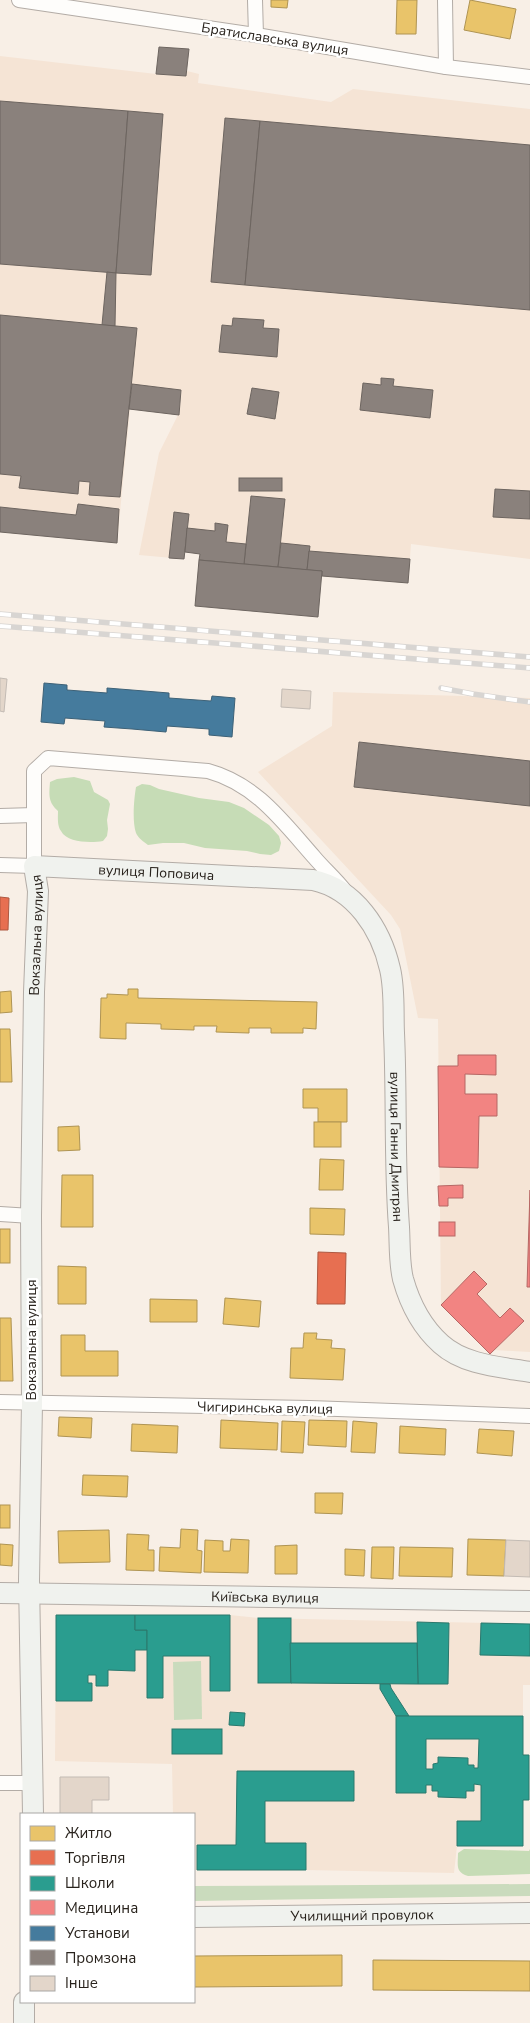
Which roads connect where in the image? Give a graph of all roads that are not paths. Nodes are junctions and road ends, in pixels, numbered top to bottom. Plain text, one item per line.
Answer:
1 (19, 0) edge
2 (255, 0) edge
3 (445, 0) edge
4 (59, 3) edge
5 (256, 35) junction
6 (446, 67) junction
7 (530, 77) edge
8 (34, 814) junction
9 (0, 816) edge
10 (0, 865) edge
11 (34, 866) junction
12 (313, 880) joint
13 (349, 898) junction
14 (0, 1214) edge
15 (31, 1216) junction
16 (530, 1372) edge
17 (0, 1402) edge
18 (32, 1403) junction
19 (530, 1416) edge
20 (0, 1593) edge
21 (30, 1593) junction
22 (530, 1601) edge
23 (0, 1783) edge
24 (33, 1783) junction
25 (33, 1813) edge
26 (530, 1913) edge
27 (195, 1917) edge
28 (24, 2003) edge
29 (24, 2023) edge

1 - 4 street, Братиславська вулиця
2 - 5 street
3 - 6 street
4 - 5 street, Братиславська вулиця
5 - 6 street, Братиславська вулиця
6 - 7 street, Братиславська вулиця
8 - 9 street
8 - 11 street
8 - 13 street
10 - 11 street, вулиця Поповича
11 - 12 street, вулиця Поповича
11 - 15 street, Вокзальна вулиця
12 - 13 street, вулиця Ганни Дмитрян
13 - 16 street, вулиця Ганни Дмитрян
14 - 15 street
15 - 18 street, Вокзальна вулиця
17 - 18 street, Чигиринська вулиця
18 - 19 street, Чигиринська вулиця
18 - 21 street, Вокзальна вулиця
20 - 21 street, Київська вулиця
21 - 22 street, Київська вулиця
21 - 24 street, Вокзальна вулиця
23 - 24 street
24 - 25 street, Вокзальна вулиця
26 - 27 street, Училищний провулок
28 - 29 street

